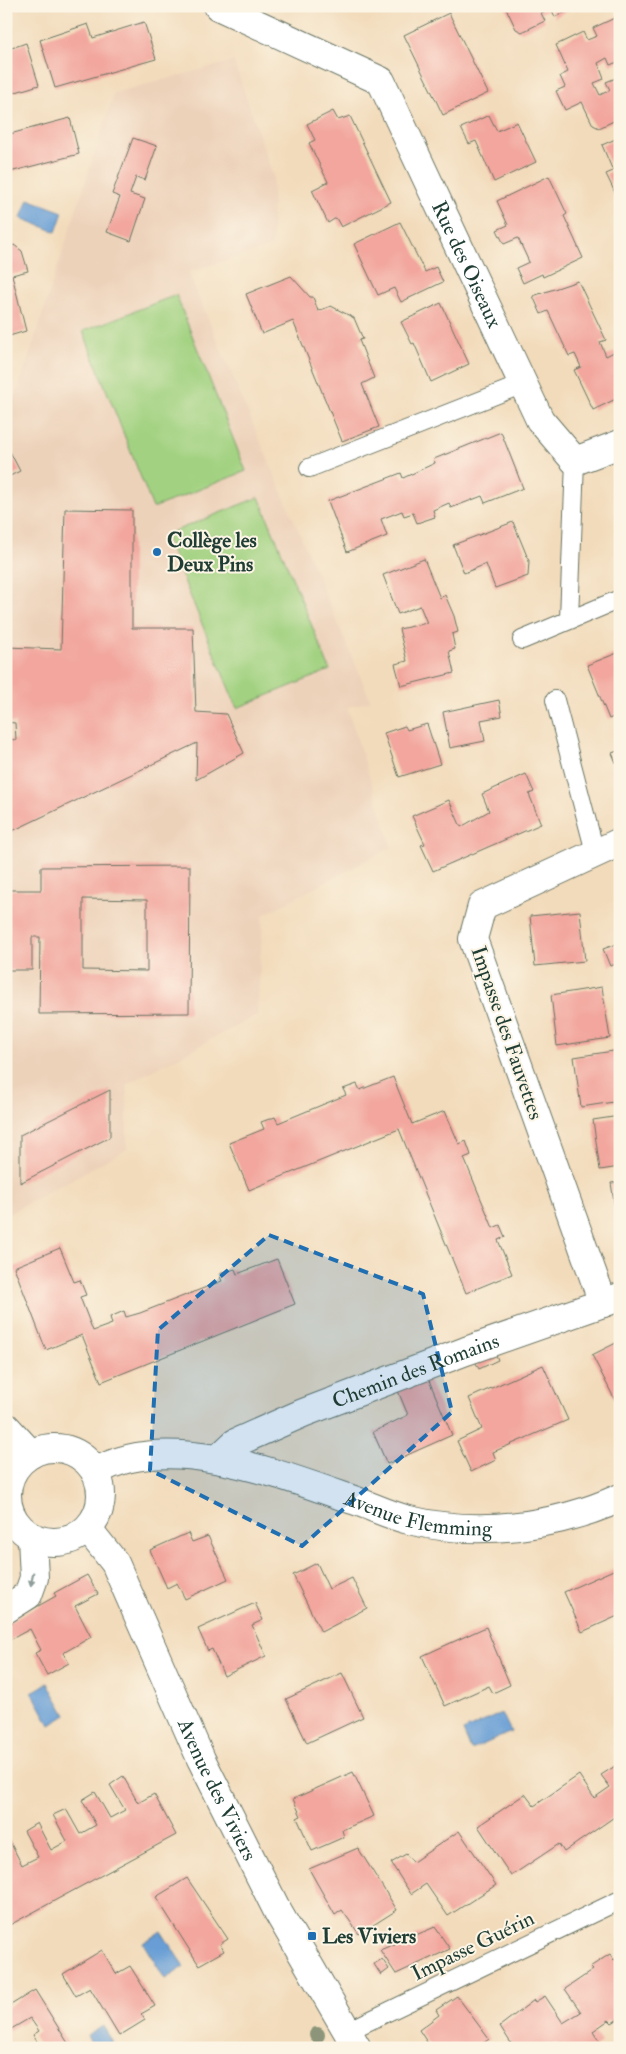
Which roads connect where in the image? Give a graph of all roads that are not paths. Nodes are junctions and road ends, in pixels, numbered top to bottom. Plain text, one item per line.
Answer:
1 (218, 6) edge
2 (523, 384) junction
3 (620, 444) edge
4 (575, 461) junction
5 (309, 468) dead end
6 (620, 599) edge
7 (569, 619) junction
8 (522, 640) dead end
9 (555, 700) dead end
10 (620, 842) edge
11 (595, 852) junction
12 (611, 1300) edge
13 (6, 1427) edge
14 (31, 1454) junction
15 (218, 1459) junction
16 (96, 1472) junction
17 (6, 1495) edge
18 (620, 1498) edge
19 (88, 1529) junction
20 (32, 1538) junction
21 (6, 1608) edge
22 (620, 1900) edge
23 (351, 2040) edge

1 - 2 street, Rue des Oiseaux
2 - 4 street, Rue des Oiseaux
2 - 5 lane
3 - 4 street
4 - 7 lane
6 - 7 lane
7 - 8 lane
9 - 11 lane
10 - 11 street, Impasse des Fauvettes
11 - 12 street, Impasse des Fauvettes
12 - 15 street, Chemin des Romains
13 - 14 street
14 - 16 street
14 - 17 street
15 - 16 street, Avenue Flemming
15 - 18 street, Avenue Flemming
16 - 19 street
17 - 20 street
19 - 20 street
19 - 23 street, Avenue des Viviers
20 -> 21 street
22 - 23 lane, Impasse Guérin

